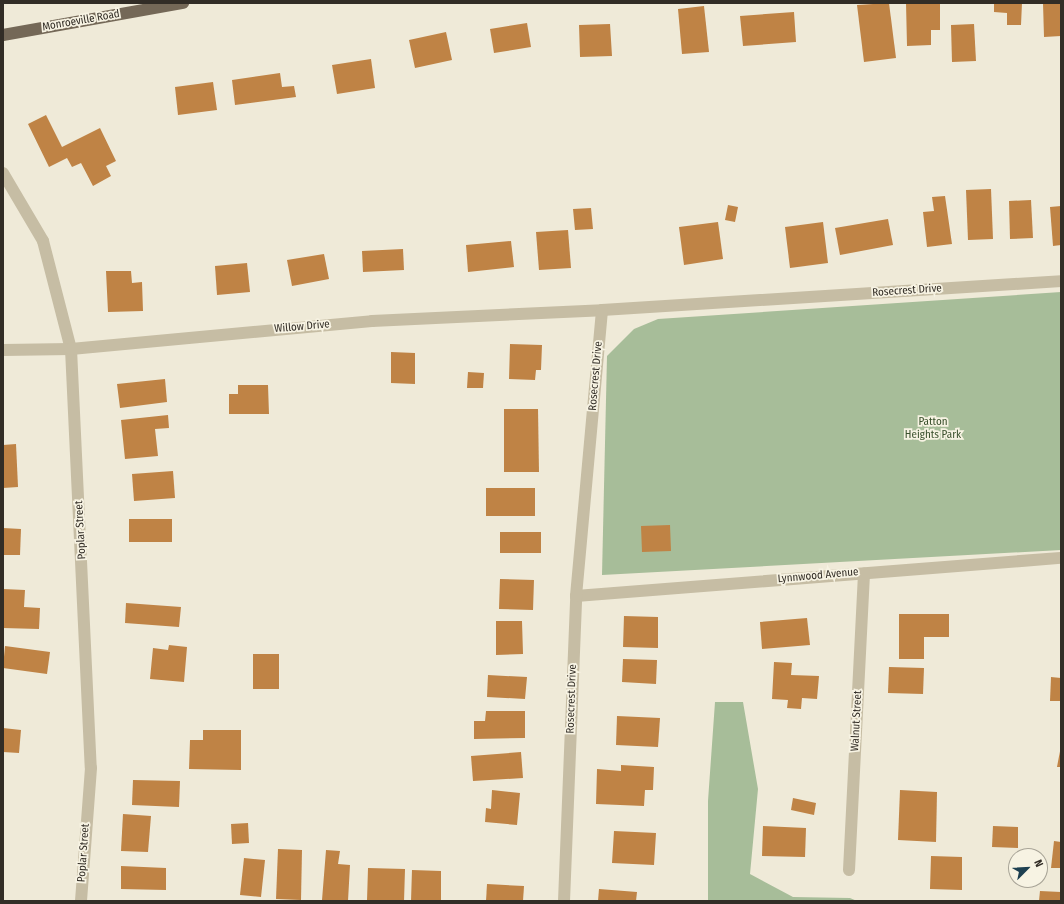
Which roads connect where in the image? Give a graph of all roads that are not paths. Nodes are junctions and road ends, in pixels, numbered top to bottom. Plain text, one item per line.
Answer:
1 (182, 3) edge
2 (3, 35) edge
3 (3, 173) edge
4 (1061, 281) edge
5 (602, 310) junction
6 (72, 348) junction
7 (3, 350) edge
8 (1061, 558) edge
9 (864, 572) junction
10 (576, 596) junction
11 (849, 870) dead end
12 (81, 901) edge
13 (564, 901) edge

1 - 2 main road, Monroeville Road
3 - 6 street, Poplar Street
4 - 5 street, Rosecrest Drive
5 - 6 street, Willow Drive
5 - 10 street, Rosecrest Drive
6 - 7 street, Willow Drive
6 - 12 street, Poplar Street
8 - 9 street, Lynnwood Avenue
9 - 10 street, Lynnwood Avenue
9 - 11 street, Walnut Street
10 - 13 street, Rosecrest Drive

